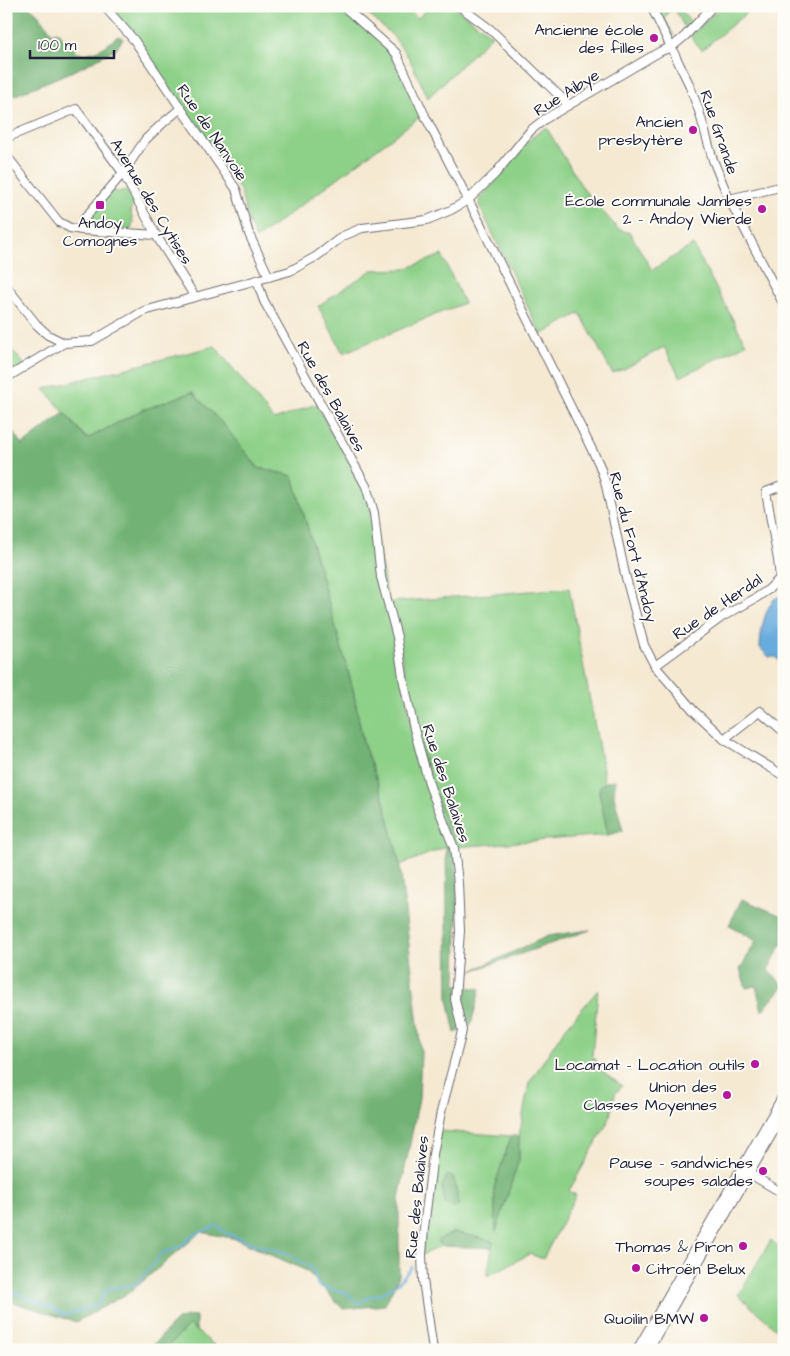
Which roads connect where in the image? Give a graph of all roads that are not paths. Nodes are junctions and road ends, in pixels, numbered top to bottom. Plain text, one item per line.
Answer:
1 (104, 6) edge
2 (343, 6) edge
3 (459, 6) edge
4 (651, 6) edge
5 (713, 6) edge
6 (672, 47) junction
7 (569, 105) junction
8 (181, 108) junction
9 (6, 138) edge
10 (6, 155) edge
11 (123, 173) junction
12 (784, 186) edge
13 (729, 199) junction
14 (468, 200) junction
15 (82, 230) junction
16 (156, 235) junction
17 (269, 277) junction
18 (257, 281) junction
19 (6, 286) edge
20 (195, 297) junction
21 (784, 305) edge
22 (64, 343) junction
23 (6, 378) edge
24 (784, 485) edge
25 (656, 666) junction
26 (784, 732) edge
27 (724, 739) junction
28 (784, 776) edge
29 (784, 1096) edge
30 (784, 1111) edge
31 (745, 1171) junction
32 (784, 1194) edge
33 (432, 1350) edge
34 (638, 1350) edge
35 (647, 1350) edge

1 - 8 street, Rue de Nanvoie
2 - 14 street, Rue du Fort d'Andoy
3 - 7 street
4 - 6 street, Rue Grande
5 - 6 street, Rue Aibye
6 - 7 street, Rue Aibye
6 - 13 street, Rue Grande
7 - 14 street, Rue Aibye
8 - 11 street
8 - 17 street, Rue de Nanvoie
9 - 11 street, Avenue des Cytises
10 - 15 street
11 - 15 street
11 - 16 street, Avenue des Cytises
12 - 13 street
13 - 21 street, Rue Grande
14 - 17 street, Rue Aibye
14 - 25 street, Rue du Fort d'Andoy
15 - 16 street
16 - 20 street, Avenue des Cytises
17 - 18 street, Rue Aibye
18 - 20 street, Rue Aibye
18 - 33 street, Rue des Balaives
19 - 22 street
20 - 22 street, Rue Aibye
22 - 23 street
24 - 25 street, Rue de Herdal
25 - 27 street, Rue du Fort d'Andoy
26 - 27 street
27 - 28 street, Rue du Fort d'Andoy
29 - 31 main road
30 - 31 main road
31 - 32 street
31 - 34 main road
31 - 35 main road

